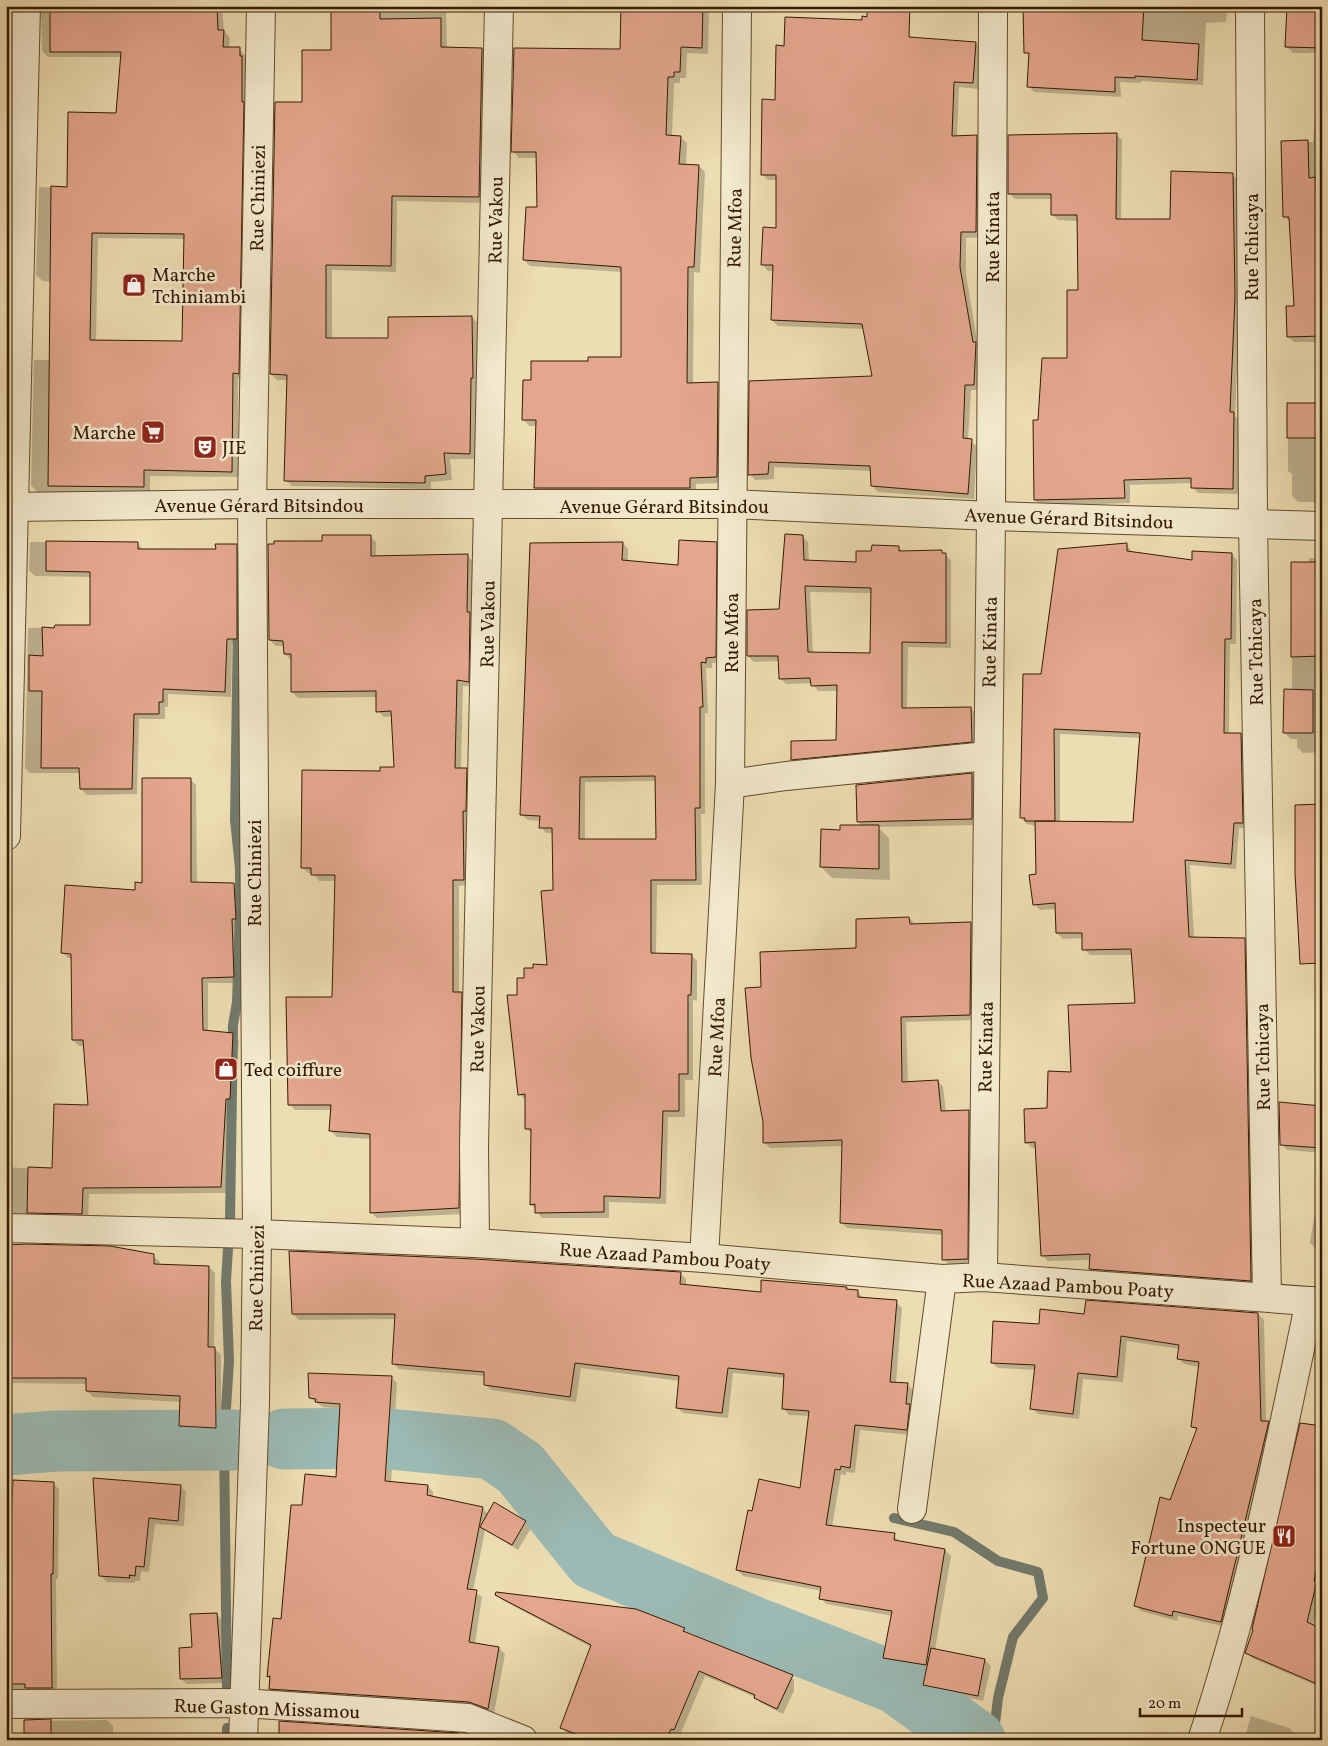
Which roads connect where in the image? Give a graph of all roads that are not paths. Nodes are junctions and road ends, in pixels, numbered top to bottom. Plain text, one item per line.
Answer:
1 (26, 6) edge
2 (261, 6) edge
3 (499, 6) edge
4 (737, 6) edge
5 (993, 6) edge
6 (1250, 6) edge
7 (252, 504) junction
8 (731, 504) junction
9 (490, 506) junction
10 (11, 507) edge
11 (991, 516) junction
12 (1253, 524) junction
13 (1322, 526) edge
14 (988, 756) junction
15 (730, 784) junction
16 (6, 836) edge
17 (6, 1228) edge
18 (257, 1234) junction
19 (475, 1243) junction
20 (704, 1258) junction
21 (983, 1277) junction
22 (942, 1279) junction
23 (1267, 1297) junction
24 (1316, 1302) edge
25 (912, 1508) dead end
26 (242, 1703) junction
27 (6, 1704) edge
28 (243, 1740) edge
29 (523, 1740) edge
30 (1202, 1740) edge

1 - 10 street
2 - 7 street, Rue Chiniezi
3 - 9 street, Rue Vakou
4 - 8 street, Rue Mfoa
5 - 11 street, Rue Kinata
6 - 12 street, Rue Tchicaya
7 - 9 street, Avenue Gérard Bitsindou
7 - 10 street, Avenue Gérard Bitsindou
7 - 18 street, Rue Chiniezi
8 - 9 street, Avenue Gérard Bitsindou
8 - 11 street, Avenue Gérard Bitsindou
8 - 15 street, Rue Mfoa
9 - 19 street, Rue Vakou
10 - 16 street
11 - 12 street, Avenue Gérard Bitsindou
11 - 14 street, Rue Kinata
12 - 13 street, Avenue Gérard Bitsindou
12 - 23 street, Rue Tchicaya
14 - 15 street
14 - 21 street, Rue Kinata
15 - 20 street, Rue Mfoa
17 - 18 street, Rue Azaad Pambou Poaty
18 - 19 street, Rue Azaad Pambou Poaty
18 - 26 street, Rue Chiniezi
19 - 20 street, Rue Azaad Pambou Poaty
20 - 22 street, Rue Azaad Pambou Poaty
21 - 22 street, Rue Azaad Pambou Poaty
21 - 23 street, Rue Azaad Pambou Poaty
22 - 25 street
23 - 24 street, Rue Azaad Pambou Poaty
24 - 30 street
26 - 27 street, Rue Gaston Missamou
26 - 28 street, Rue Chiniezi
26 - 29 street, Rue Gaston Missamou

